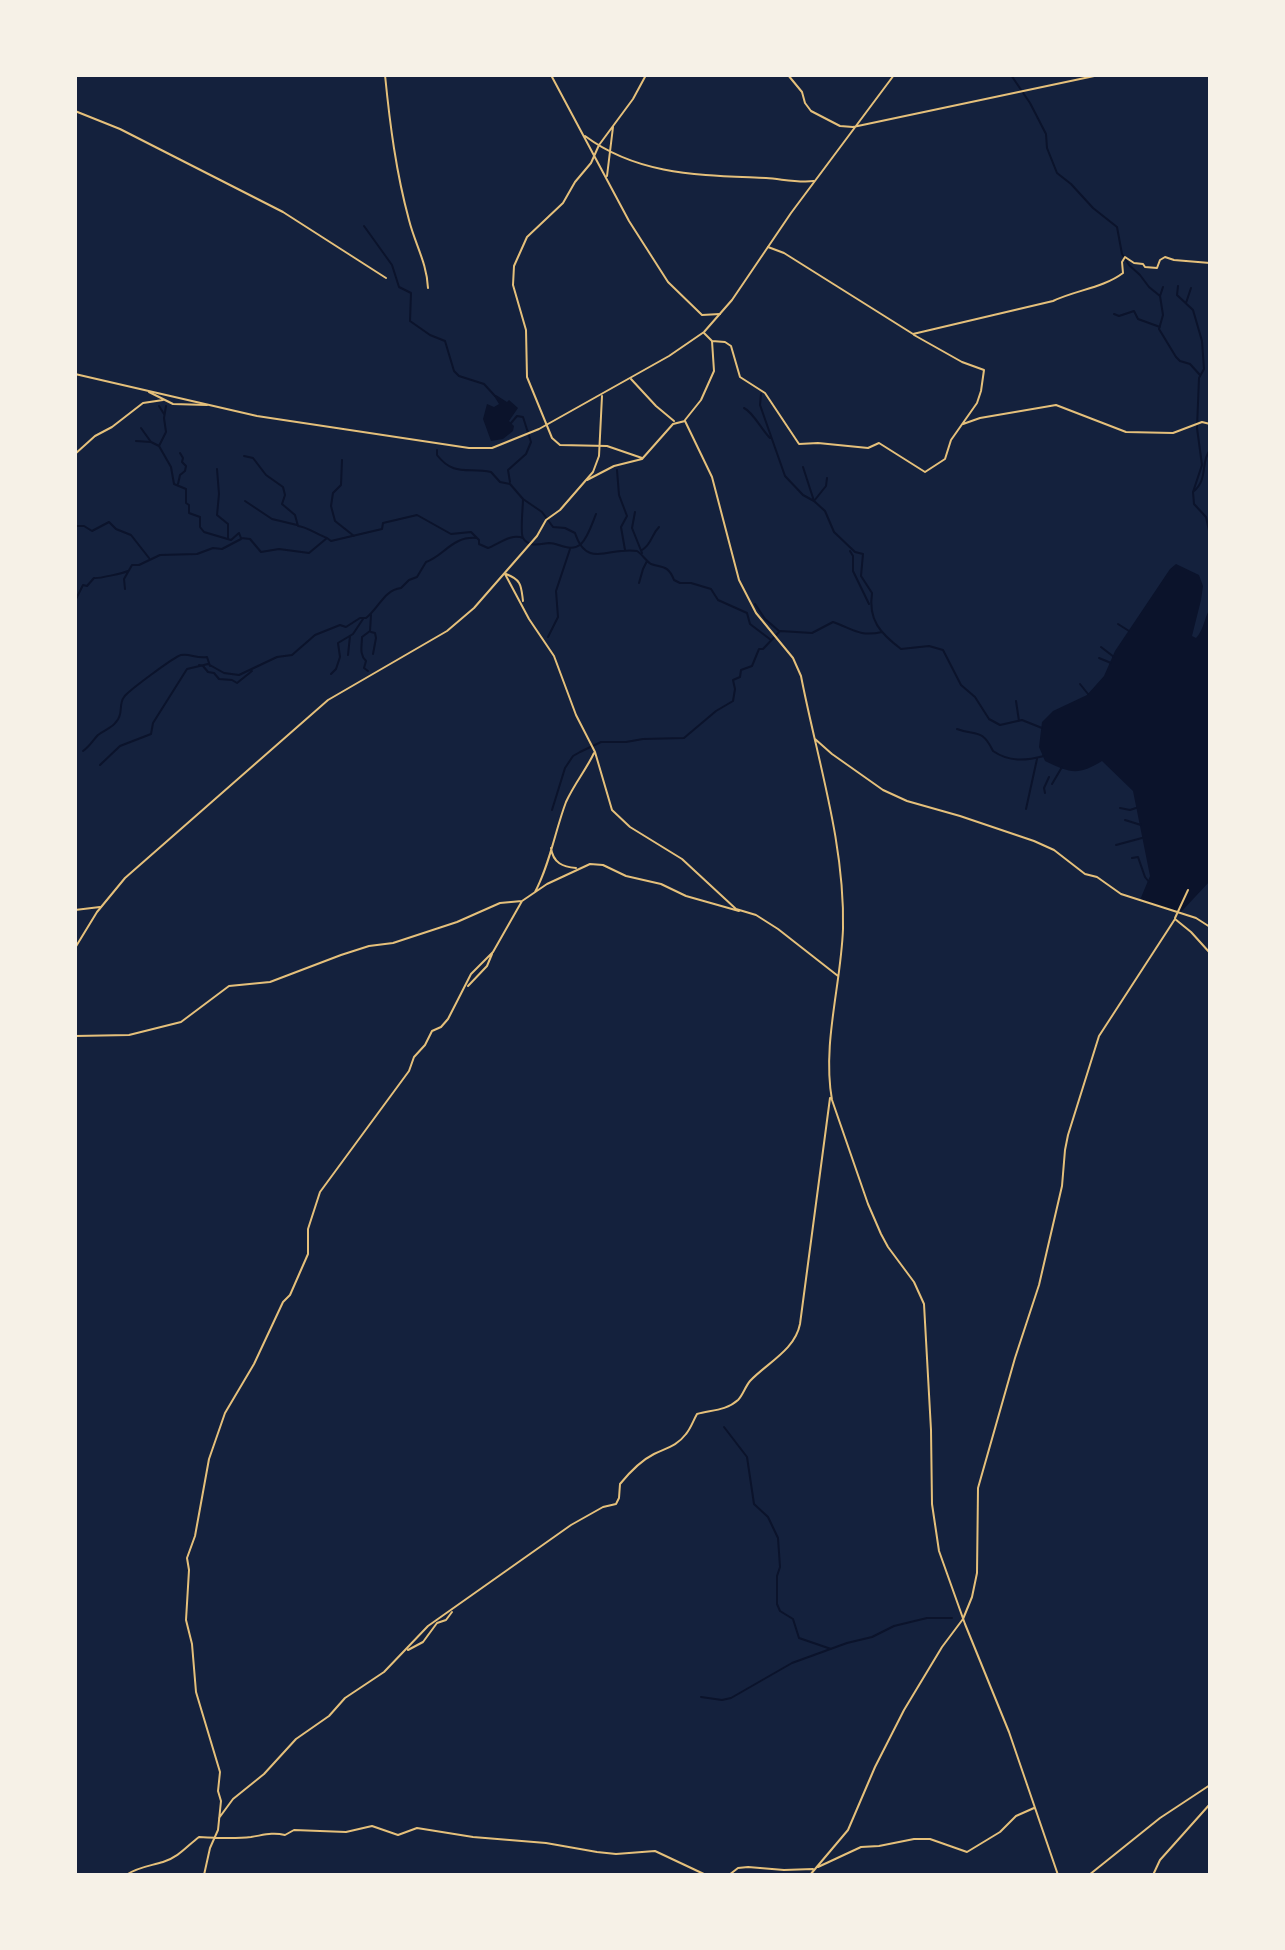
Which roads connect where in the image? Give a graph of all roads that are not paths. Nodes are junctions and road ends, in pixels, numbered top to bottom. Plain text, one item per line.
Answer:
1 (386, 75) edge
2 (551, 75) edge
3 (646, 75) edge
4 (788, 75) edge
5 (894, 75) edge
6 (1099, 75) edge
7 (75, 111) edge
8 (614, 125) junction
9 (853, 127) junction
10 (584, 135) junction
11 (599, 145) junction
12 (610, 151) junction
13 (595, 156) junction
14 (607, 177) junction
15 (814, 181) junction
16 (768, 247) junction
17 (1210, 263) edge
18 (386, 278) dead end
19 (428, 288) dead end
20 (721, 314) junction
21 (704, 332) junction
22 (913, 334) junction
23 (712, 341) junction
24 (75, 374) edge
25 (630, 378) junction
26 (145, 390) junction
27 (602, 395) junction
28 (163, 400) junction
29 (208, 405) junction
30 (685, 421) junction
31 (676, 422) junction
32 (1210, 424) edge
33 (547, 425) junction
34 (959, 427) junction
35 (599, 446) junction
36 (75, 454) edge
37 (643, 458) junction
38 (586, 481) junction
39 (505, 573) junction
40 (523, 604) junction
41 (814, 738) junction
42 (595, 752) junction
43 (551, 846) junction
44 (577, 868) junction
45 (1188, 890) dead end
46 (534, 893) junction
47 (522, 901) junction
48 (100, 907) junction
49 (75, 910) edge
50 (739, 911) junction
51 (1178, 913) junction
52 (1175, 919) junction
53 (1210, 927) edge
54 (75, 948) edge
55 (493, 952) junction
56 (1210, 953) edge
57 (839, 976) junction
58 (465, 989) junction
59 (75, 1036) edge
60 (831, 1095) junction
61 (454, 1609) junction
62 (963, 1619) junction
63 (407, 1651) junction
64 (1210, 1785) edge
65 (1210, 1804) edge
66 (1034, 1808) junction
67 (218, 1819) junction
68 (216, 1839) junction
69 (816, 1868) junction
70 (126, 1875) edge
71 (204, 1875) edge
72 (706, 1875) edge
73 (729, 1875) edge
74 (810, 1875) edge
75 (1058, 1875) edge
76 (1088, 1875) edge
77 (1153, 1875) edge

1 - 19 street
2 - 10 street
3 - 8 street
4 - 9 street
5 - 9 street
6 - 9 street
7 - 18 street
8 - 11 street
8 - 12 street
9 - 15 street
10 - 11 street
10 - 13 street
11 - 12 street
11 - 13 street
12 - 14 street
12 - 15 street
13 - 14 street
13 - 33 street
14 - 20 street
15 - 16 street
16 - 20 street
16 - 22 street
17 - 22 street
20 - 21 street
21 - 23 street
21 - 25 street
22 - 34 street
23 - 30 street
23 - 34 street
24 - 26 street
25 - 27 street
25 - 31 street
26 - 28 street
26 - 29 street
27 - 33 street
27 - 35 street
28 - 29 street
28 - 36 street
29 - 33 street
30 - 31 street
30 - 41 street
31 - 37 street
32 - 34 street
33 - 35 street
35 - 37 street
35 - 38 street
37 - 38 street
38 - 39 street
39 - 40 street
39 - 40 street
39 - 48 street
40 - 42 street
41 - 51 street
41 - 57 street
42 - 43 street
42 - 50 street
43 - 44 street
43 - 46 street
44 - 46 street
44 - 50 street
45 - 51 street
46 - 47 street
47 - 55 street
47 - 59 street
48 - 49 street
48 - 54 street
50 - 57 street
51 - 52 street
51 - 53 street
52 - 56 street
52 - 62 street
55 - 58 street
55 - 58 street
57 - 60 street
58 - 67 street
60 - 61 street
60 - 62 street
61 - 63 street
61 - 63 street
62 - 66 street
62 - 69 street
63 - 67 street
64 - 76 street
65 - 77 street
66 - 69 street
66 - 75 street
67 - 68 street
68 - 70 street
68 - 71 street
68 - 72 street
69 - 73 street
69 - 74 street

